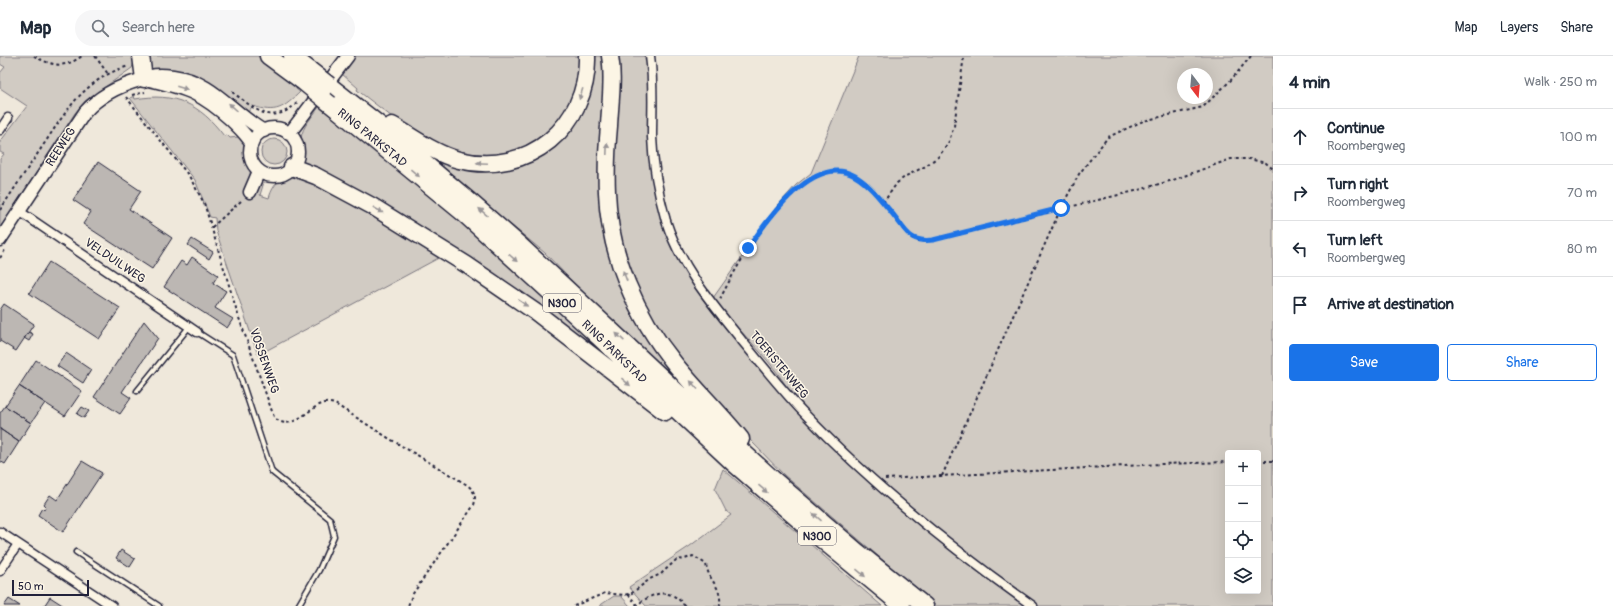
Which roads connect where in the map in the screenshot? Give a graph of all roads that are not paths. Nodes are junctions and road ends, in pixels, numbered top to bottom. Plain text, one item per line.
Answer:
1 (140, 56) edge
2 (268, 56) edge
3 (292, 56) edge
4 (348, 56) edge
5 (586, 56) edge
6 (610, 56) edge
7 (650, 56) edge
8 (306, 76) junction
9 (144, 79) junction
10 (335, 99) junction
11 (8, 118) dead end
12 (0, 130) edge
13 (264, 130) junction
14 (289, 134) junction
15 (252, 144) junction
16 (292, 167) junction
17 (259, 171) junction
18 (250, 192) road end
19 (19, 211) junction
20 (0, 240) edge
21 (190, 326) junction
22 (197, 332) joint
23 (137, 391) dead end
24 (733, 463) junction
25 (772, 478) junction
26 (0, 532) edge
27 (18, 544) junction
28 (76, 552) dead end
29 (0, 571) edge
30 (112, 606) edge
31 (159, 606) edge
32 (298, 606) edge
33 (902, 606) edge
34 (925, 606) edge
35 (1033, 606) edge

1 - 9 highway
2 - 8 highway, RING PARKSTAD / N300
3 - 8 highway, RING PARKSTAD / N300
4 - 14 street
5 -> 10 highway, N300
25 -> 6 highway, N300
7 - 35 street, TOERISTENWEG
8 - 10 highway, RING PARKSTAD / N300, bridge
13 -> 9 street, REEWEG
9 -> 15 street, REEWEG
9 - 19 street, REEWEG
10 -> 24 highway, RING PARKSTAD / N300
25 -> 10 highway, RING PARKSTAD / N300
11 - 12 street
13 - 14 street
13 - 15 street
14 - 16 street
15 - 17 street
16 - 17 street
16 -> 24 highway, N300
17 - 18 street
19 - 20 street, REEWEG
19 - 21 street, VELDUILWEG
21 - 22 street, VELDUILWEG
21 - 23 lane
22 - 32 lane
24 -> 33 highway, RING PARKSTAD / N300
34 -> 25 highway, RING PARKSTAD / N300
26 - 27 street
27 - 29 street
27 - 30 street
28 - 31 lane

